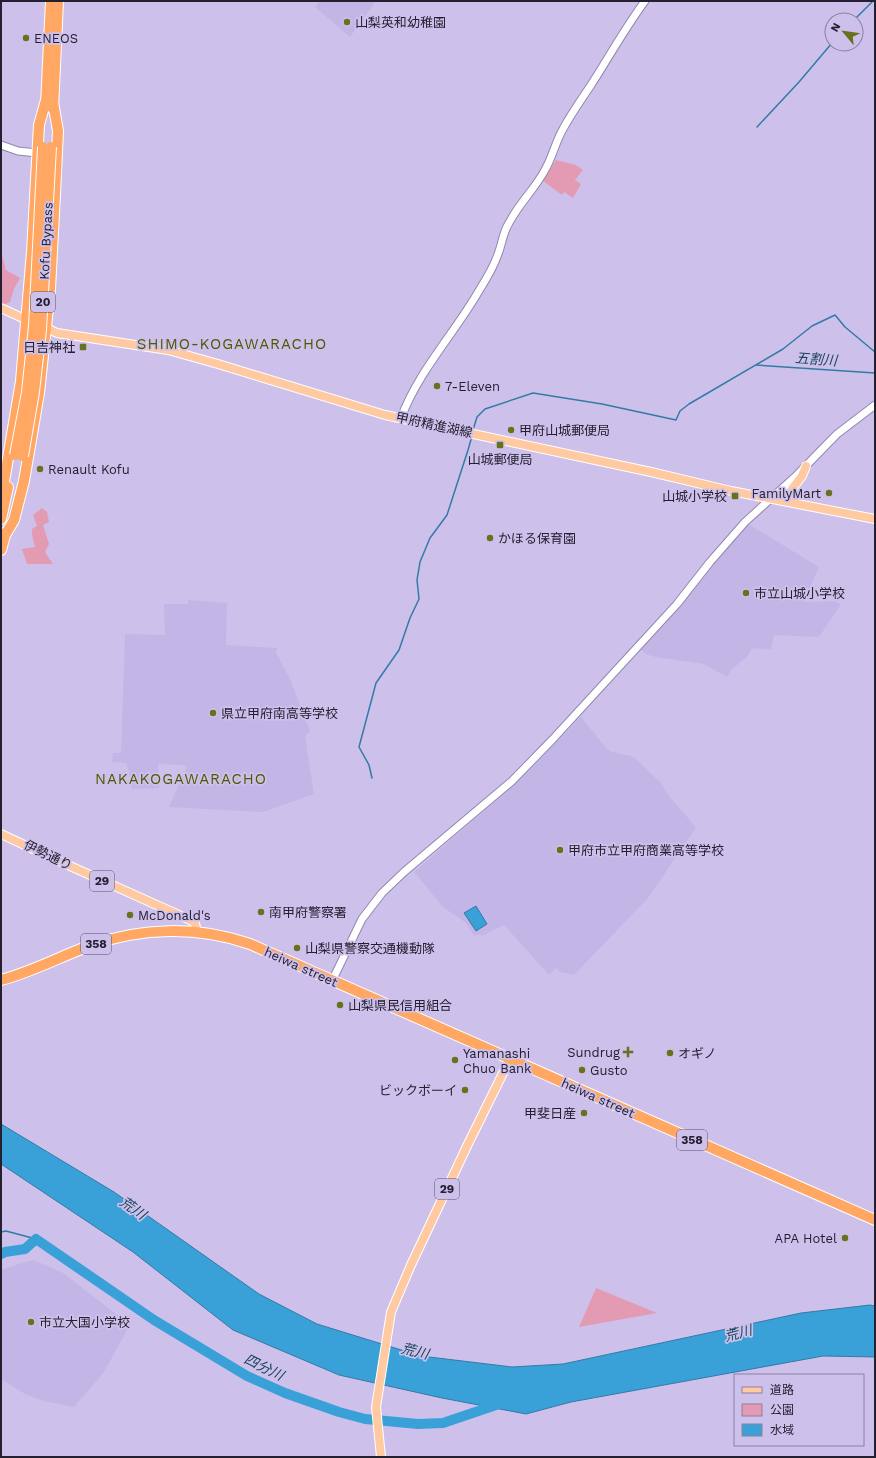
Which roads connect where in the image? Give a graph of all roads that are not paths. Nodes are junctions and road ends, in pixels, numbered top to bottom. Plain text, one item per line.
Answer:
1 (51, 1) edge
2 (58, 1) edge
3 (645, 1) edge
4 (50, 101) junction
5 (1, 145) edge
6 (44, 149) junction
7 (1, 308) edge
8 (27, 320) junction
9 (47, 328) junction
10 (875, 405) edge
11 (401, 418) junction
12 (19, 455) junction
13 (806, 466) junction
14 (1, 495) edge
15 (771, 498) junction
16 (796, 503) junction
17 (1, 519) edge
18 (875, 519) edge
19 (4, 538) junction
20 (1, 550) edge
21 (1, 834) edge
22 (197, 932) junction
23 (1, 980) edge
24 (332, 981) junction
25 (510, 1059) junction
26 (875, 1220) edge
27 (381, 1457) edge

1 - 4 highway, Kofu Bypass / 20
2 - 4 highway, Kofu Bypass / 20
3 - 11 street
4 - 6 highway, Kofu Bypass / 20
4 - 6 highway
4 - 9 highway
5 - 6 street
6 - 8 highway
6 - 12 highway, Kofu Bypass / 20, bridge
7 - 8 main road, 甲府精進湖線
8 - 9 main road, 甲府精進湖線
8 - 14 highway
9 - 11 main road, 甲府精進湖線
9 - 19 highway
10 - 13 street
11 - 15 main road, 甲府精進湖線
12 - 17 highway, Kofu Bypass / 20
12 - 19 highway, Kofu Bypass / 20
13 - 15 street
13 - 16 main road
15 - 16 main road, 甲府精進湖線
15 - 24 street
16 - 18 main road, 甲府精進湖線
19 - 20 highway, Kofu Bypass / 20
21 - 22 main road, 伊勢通り / 29
22 - 23 highway, heiwa street / 358
22 - 24 highway, heiwa street / 358
24 - 25 highway, heiwa street / 358
25 - 26 highway, heiwa street / 358
25 - 27 main road, 29

